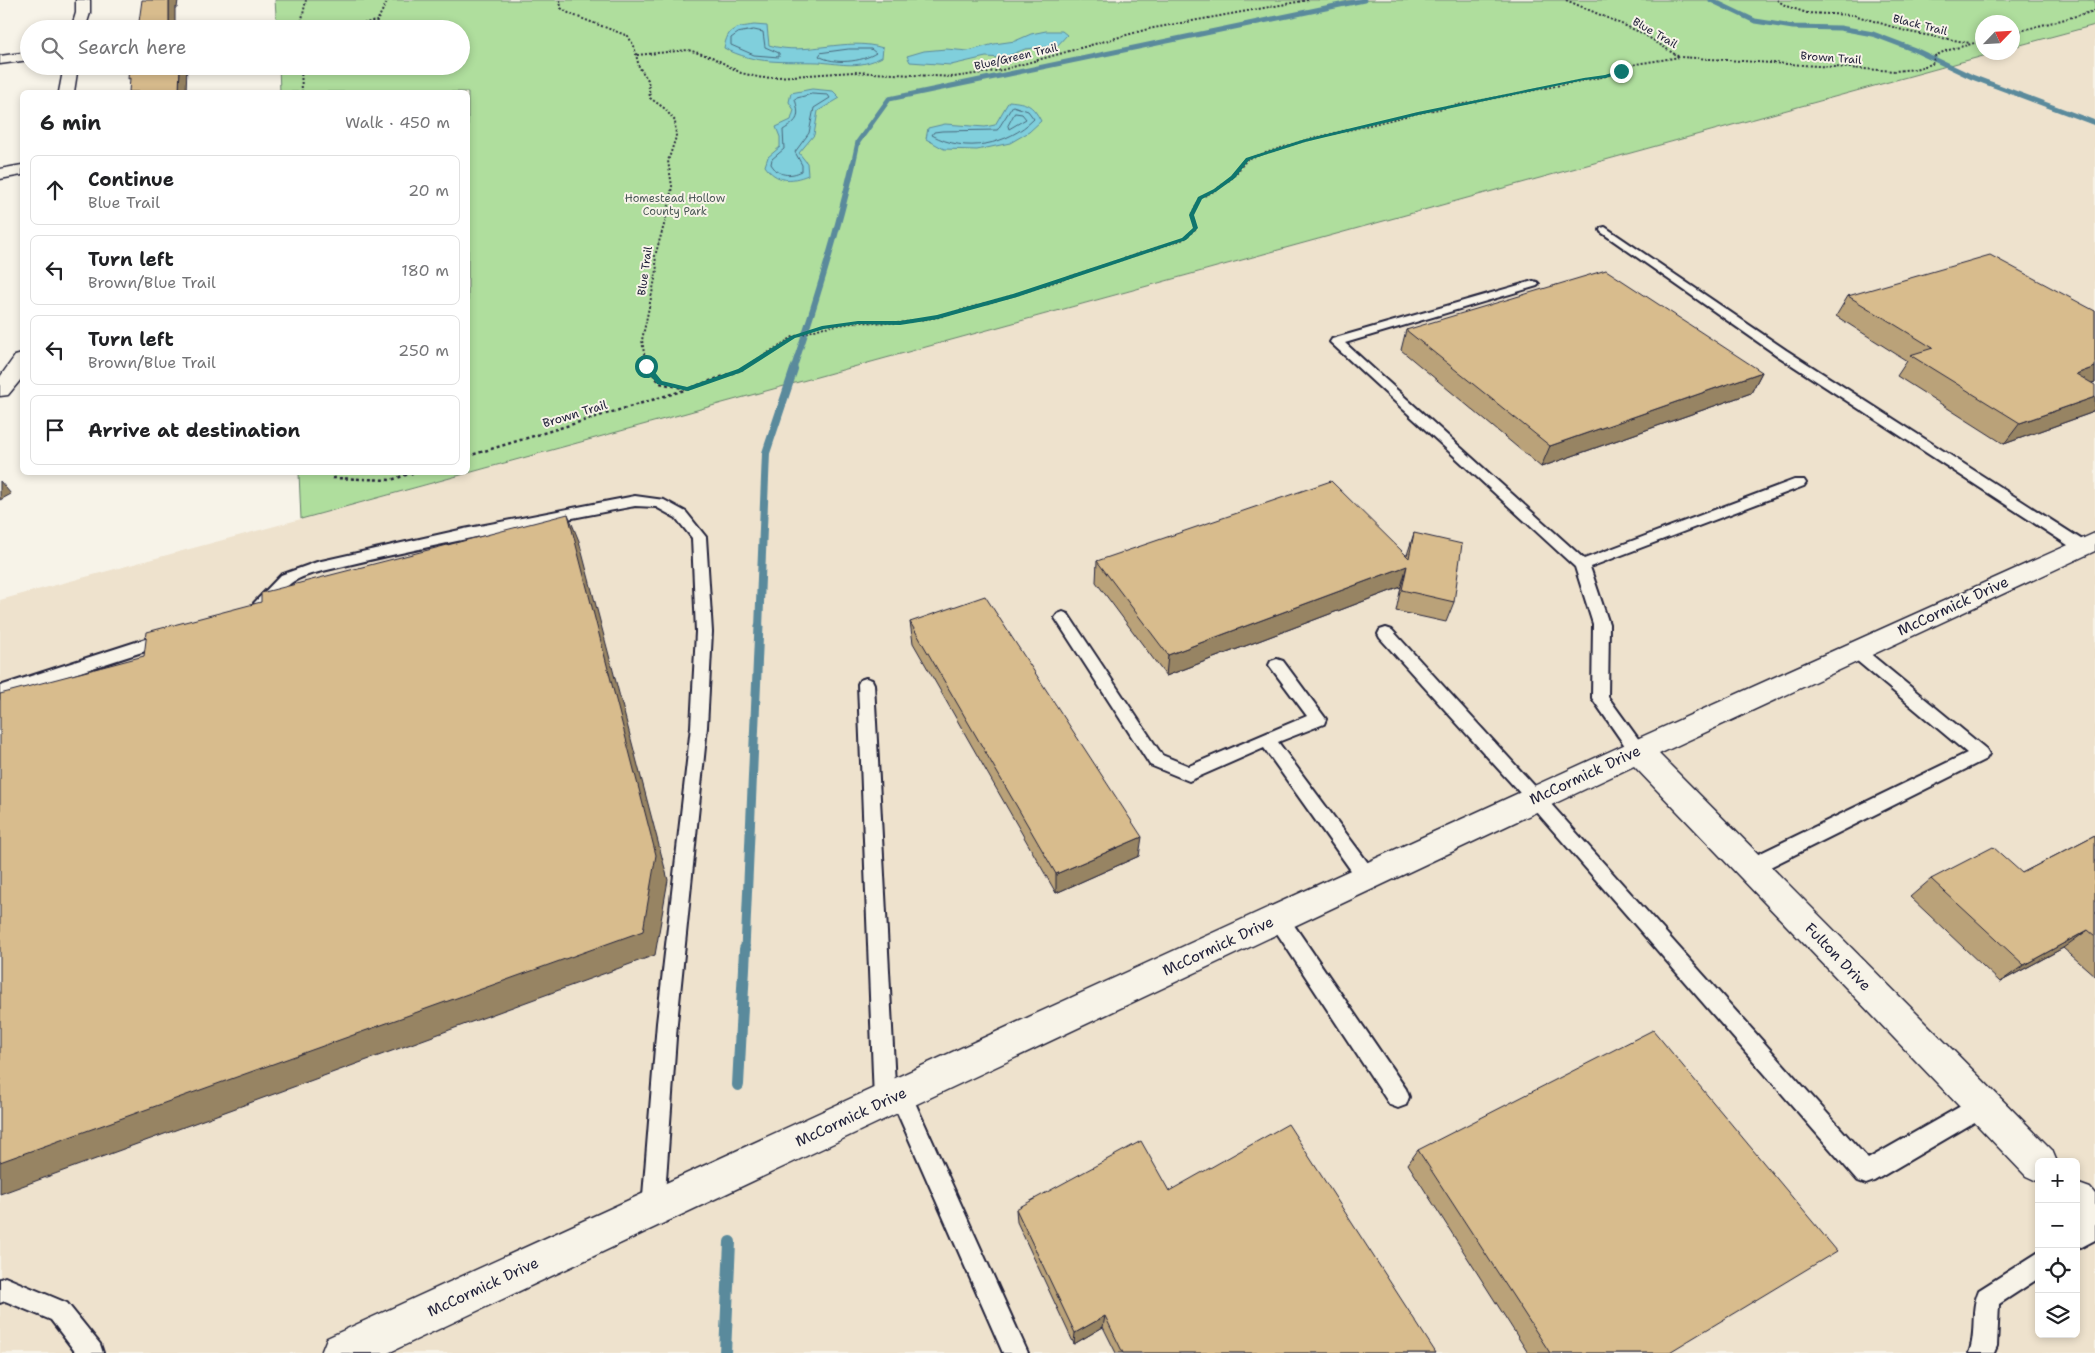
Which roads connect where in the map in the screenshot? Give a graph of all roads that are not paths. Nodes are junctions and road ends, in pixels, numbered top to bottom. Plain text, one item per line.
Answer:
1 (83, 0) edge
2 (81, 20) edge
3 (20, 57) edge
4 (0, 60) edge
5 (70, 75) edge
6 (67, 90) edge
7 (20, 170) edge
8 (0, 174) edge
9 (1605, 230) dead end
10 (1533, 284) dead end
11 (20, 364) edge
12 (0, 390) edge
13 (1799, 483) dead end
14 (2088, 544) edge
15 (1582, 564) junction
16 (250, 611) edge
17 (1063, 618) dead end
18 (186, 632) edge
19 (1386, 634) dead end
20 (1856, 651) junction
21 (1277, 666) dead end
22 (866, 684) dead end
23 (0, 692) edge
24 (1267, 739) junction
25 (1638, 751) junction
26 (1535, 798) junction
27 (1750, 867) junction
28 (1367, 877) junction
29 (1278, 918) junction
30 (892, 1097) junction
31 (1398, 1097) dead end
32 (1982, 1105) junction
33 (2035, 1159) edge
34 (2077, 1203) edge
35 (653, 1208) junction
36 (2095, 1221) edge
37 (2095, 1226) edge
38 (2080, 1236) edge
39 (2035, 1267) edge
40 (0, 1291) edge
41 (91, 1353) edge
42 (342, 1353) edge
43 (1016, 1353) edge
44 (1981, 1353) edge

1 - 2 street
3 - 4 street
5 - 6 street
7 - 8 street
9 - 14 lane
10 - 15 lane
11 - 12 street
13 - 15 lane
14 - 20 street, McCormick Drive
15 - 25 lane
16 - 35 lane
17 - 24 lane
18 - 23 lane
19 - 26 lane
20 - 25 street, McCormick Drive
20 - 27 lane
21 - 24 lane
22 - 30 lane
24 - 28 lane
25 - 26 street, McCormick Drive
25 - 27 street, Fulton Drive
26 - 28 street, McCormick Drive
26 - 32 lane
27 - 32 street, Fulton Drive
28 - 29 street, McCormick Drive
29 - 30 street, McCormick Drive
29 - 31 lane
30 - 35 street, McCormick Drive
30 - 43 lane
32 - 33 street, Fulton Drive
34 - 36 street
35 - 42 street, McCormick Drive
37 - 38 lane
39 - 44 lane
40 - 41 lane

